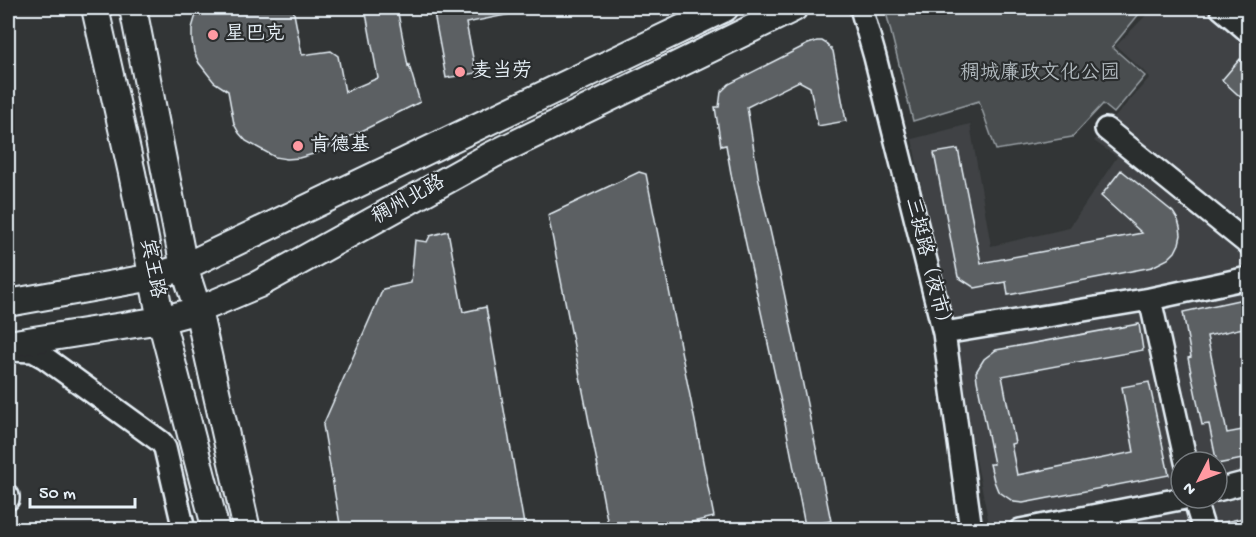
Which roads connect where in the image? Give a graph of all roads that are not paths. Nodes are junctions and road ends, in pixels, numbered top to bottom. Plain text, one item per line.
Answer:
1 (95, 8) edge
2 (133, 8) edge
3 (725, 8) edge
4 (794, 8) edge
5 (861, 8) edge
6 (1221, 8) edge
7 (1248, 31) edge
8 (1106, 129) dead end
9 (1248, 244) edge
10 (184, 267) junction
11 (153, 278) junction
12 (1248, 279) edge
13 (1150, 299) junction
14 (8, 303) edge
15 (198, 310) junction
16 (161, 320) junction
17 (944, 333) junction
18 (8, 344) edge
19 (8, 350) edge
20 (1183, 450) edge
21 (1248, 482) edge
22 (1229, 487) edge
23 (1169, 501) edge
24 (1198, 510) edge
25 (184, 530) edge
26 (216, 530) edge
27 (247, 530) edge
28 (971, 530) edge
29 (1020, 530) edge
30 (1204, 530) edge

1 - 11 main road, 宾王路
2 - 10 main road, 宾王路
3 - 10 main road, 稠州北路
4 - 15 main road, 稠州北路
5 - 17 street, 三挺路（夜市）
6 - 7 street
8 - 9 street
10 - 11 main road, 稠州北路
10 - 15 main road, 宾王路
11 - 14 main road, 稠州北路
11 - 16 main road, 宾王路
12 - 13 street
13 - 17 street
13 - 20 street
15 - 16 main road, 稠州北路
15 - 27 main road, 宾王路
16 - 18 main road, 稠州北路
16 - 26 main road, 宾王路
17 - 28 street, 三挺路（夜市）
19 - 25 street
21 - 22 street
23 - 29 street
24 - 30 street

